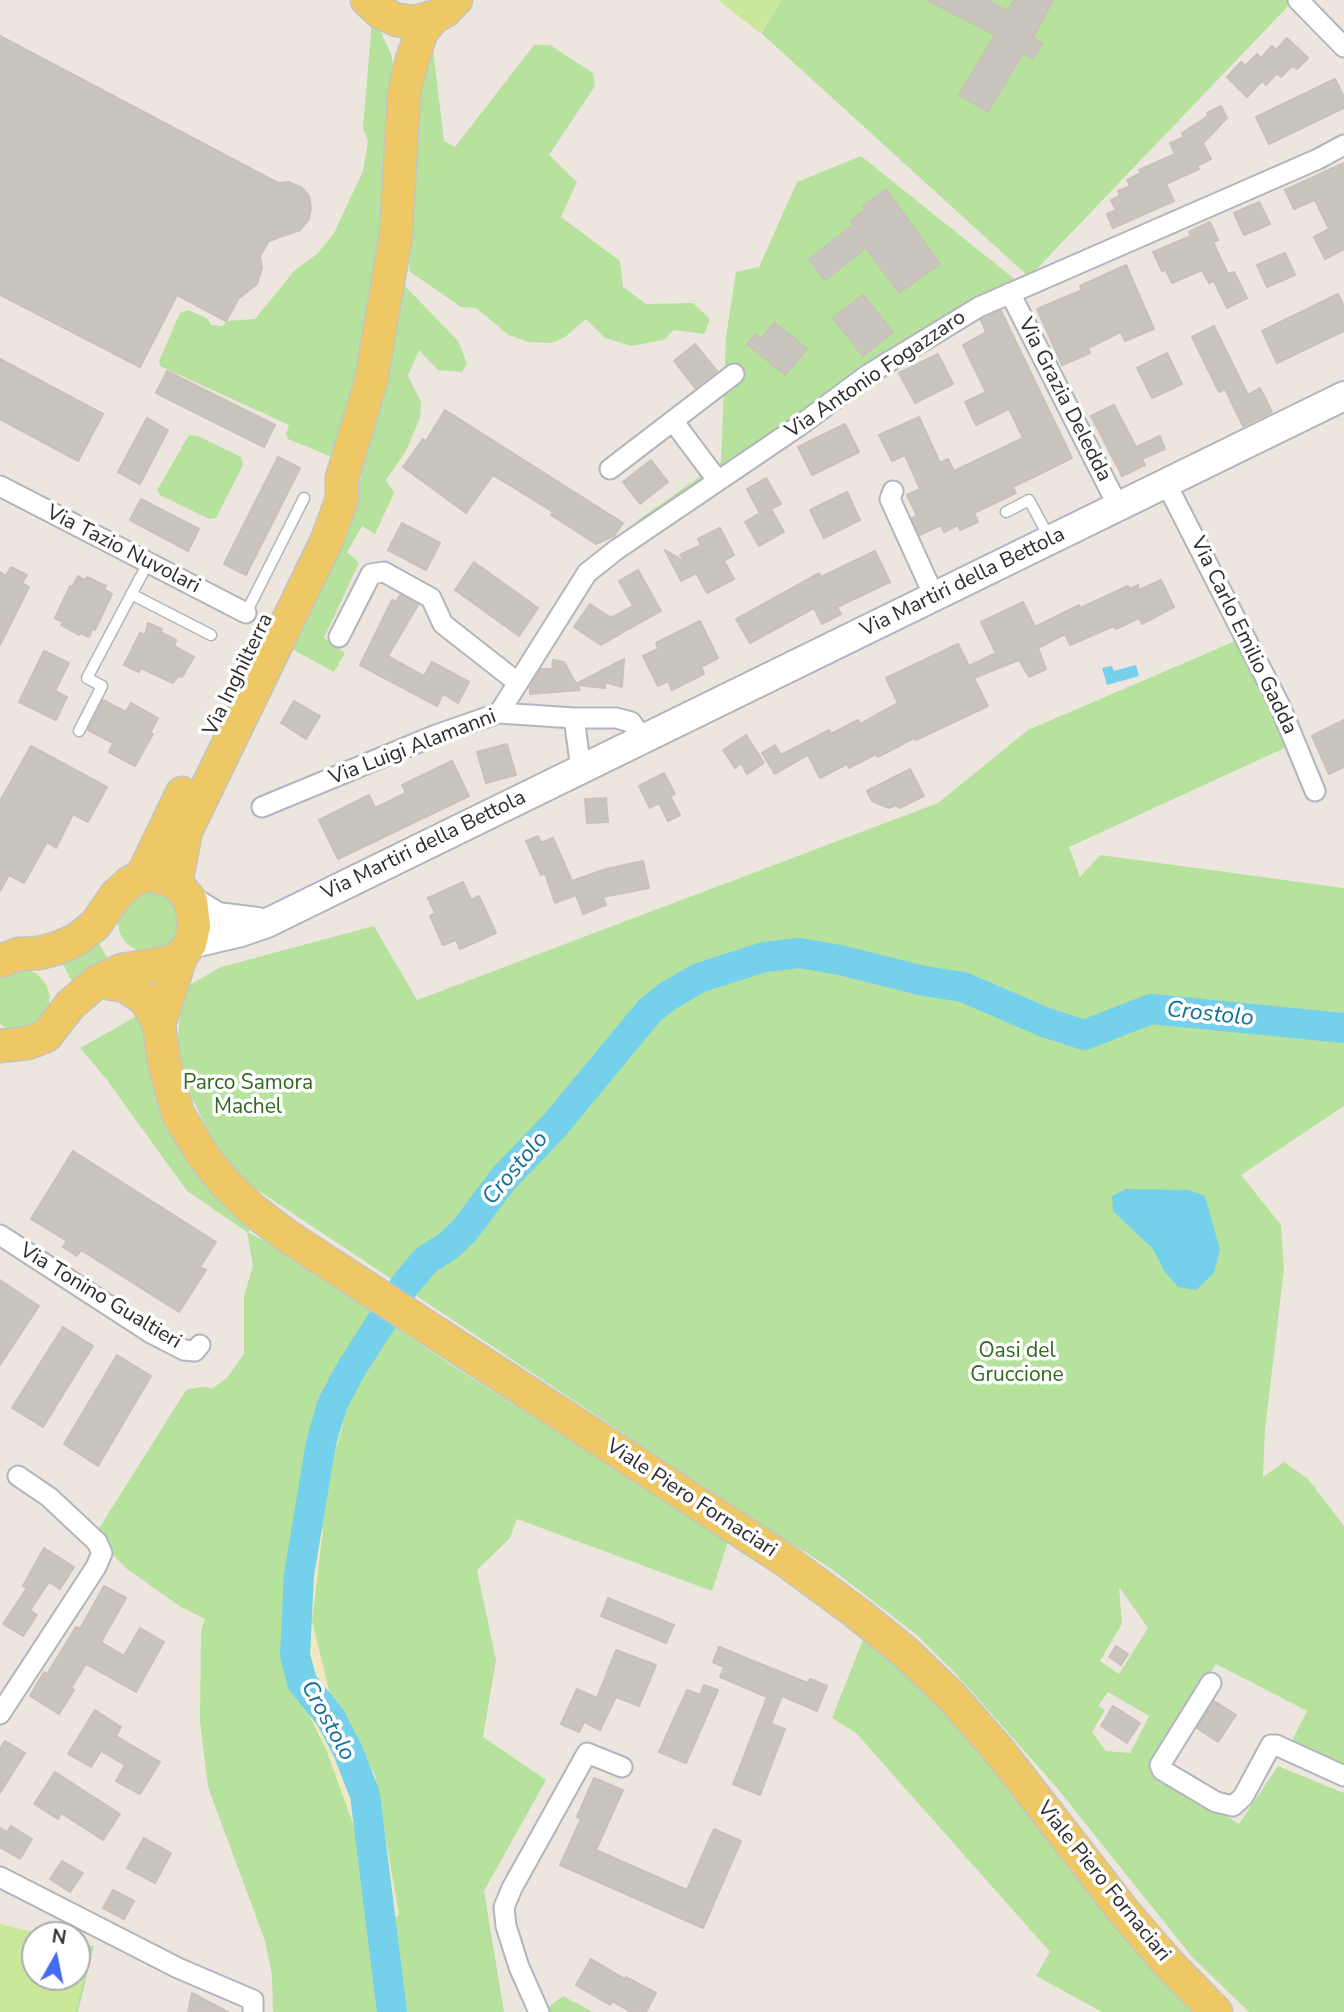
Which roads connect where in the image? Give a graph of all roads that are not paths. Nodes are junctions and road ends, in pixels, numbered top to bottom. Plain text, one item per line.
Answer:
1 (1298, 0) edge
2 (373, 6) edge
3 (445, 9) edge
4 (1344, 47) edge
5 (404, 94) junction
6 (1344, 145) edge
7 (1010, 293) junction
8 (734, 374) dead end
9 (1344, 396) edge
10 (673, 421) junction
11 (610, 469) dead end
12 (342, 478) junction
13 (718, 481) junction
14 (1166, 483) junction
15 (0, 486) edge
16 (893, 491) dead end
17 (304, 498) dead end
18 (1118, 506) junction
19 (1006, 512) dead end
20 (1050, 540) junction
21 (148, 563) junction
22 (131, 594) junction
23 (934, 596) junction
24 (246, 613) joint
25 (211, 635) dead end
26 (339, 637) dead end
27 (517, 682) junction
28 (499, 713) junction
29 (573, 718) junction
30 (79, 731) dead end
31 (643, 739) junction
32 (581, 769) junction
33 (1315, 791) dead end
34 (261, 807) dead end
35 (142, 876) junction
36 (183, 892) junction
37 (267, 923) junction
38 (185, 950) junction
39 (2, 958) edge
40 (98, 981) junction
41 (159, 1024) junction
42 (3, 1043) edge
43 (0, 1235) edge
44 (200, 1345) dead end
45 (18, 1476) dead end
46 (1211, 1683) dead end
47 (0, 1714) edge
48 (622, 1767) dead end
49 (1344, 1776) edge
50 (0, 1877) edge
51 (253, 2012) edge
52 (539, 2012) edge
53 (1216, 2012) edge

1 - 4 street
2 - 3 main road, Via Inghilterra
2 - 5 main road, Via Inghilterra
3 - 5 main road, Via Inghilterra
5 - 12 main road, Via Inghilterra
6 - 7 street, Via Antonio Fogazzaro
7 - 13 street, Via Antonio Fogazzaro
7 - 18 street, Via Grazia Deledda
8 - 10 street
9 - 14 main road, Via Martiri della Bettola
10 - 11 street
10 - 13 street
12 - 35 main road, Via Inghilterra
12 - 36 main road, Via Inghilterra
13 - 27 street, Via Antonio Fogazzaro
14 - 18 main road, Via Martiri della Bettola
14 - 33 street, Via Carlo Emilio Gadda
15 - 21 street, Via Tazio Nuvolari
16 - 23 street
17 - 24 lane
18 - 20 main road, Via Martiri della Bettola
19 - 20 lane
20 - 23 main road, Via Martiri della Bettola
21 - 22 lane
21 - 24 street, Via Tazio Nuvolari
22 - 25 lane
22 - 30 lane
23 - 31 main road, Via Martiri della Bettola
26 - 27 street
27 - 28 street, Via Antonio Fogazzaro
28 - 29 street, Via Luigi Alamanni
28 - 34 street, Via Luigi Alamanni
29 - 31 street, Via Luigi Alamanni
29 - 32 street
31 - 32 main road, Via Martiri della Bettola
32 - 37 main road, Via Martiri della Bettola
35 - 36 main road
35 - 39 main road
36 - 37 main road
36 - 38 main road
37 - 38 main road, Via Martiri della Bettola
38 - 40 main road, Via Martiri della Bettola
38 - 41 main road, Viale Piero Fornaciari
40 - 41 main road, Viale Piero Fornaciari
40 - 42 main road, Via Martiri della Bettola
41 - 53 main road, Viale Piero Fornaciari
43 - 44 street, Via Tonino Gualtieri
45 - 47 street
46 - 49 street
48 - 52 street
50 - 51 street

